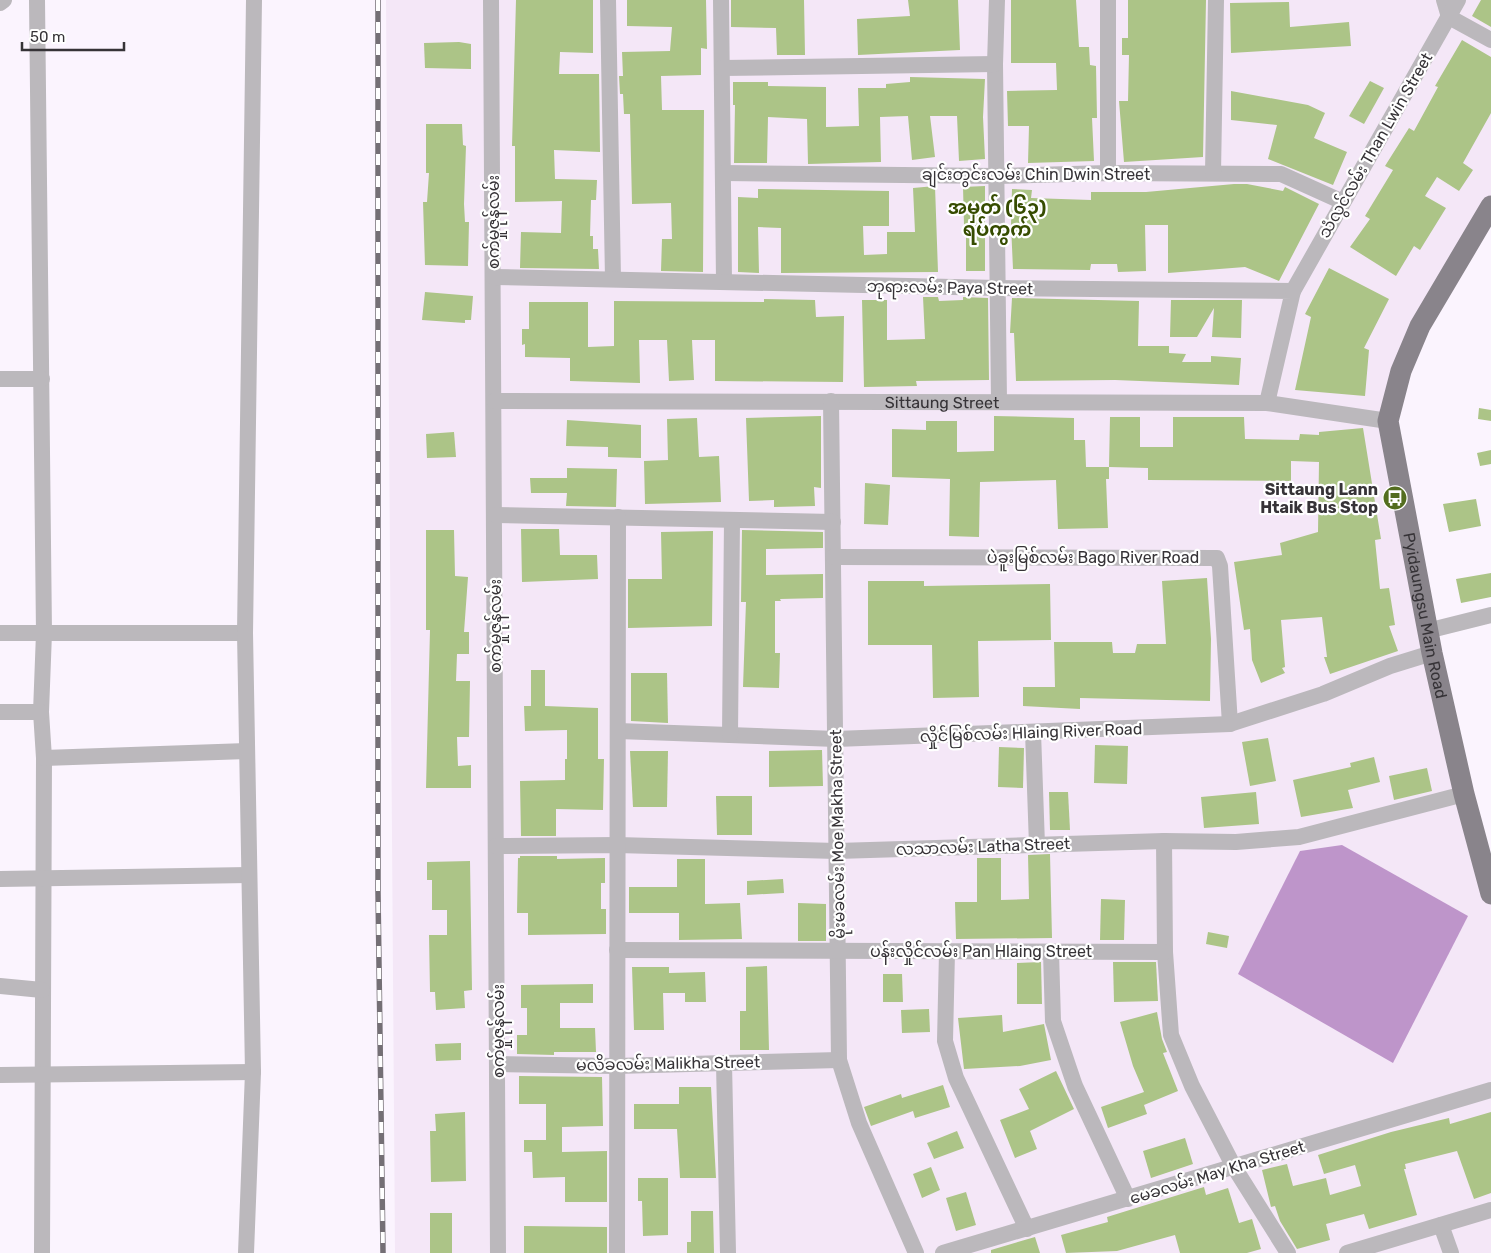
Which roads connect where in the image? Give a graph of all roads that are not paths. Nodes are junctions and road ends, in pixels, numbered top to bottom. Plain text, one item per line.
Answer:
1 (4, 0) edge
2 (37, 0) edge
3 (254, 0) edge
4 (491, 0) edge
5 (608, 0) edge
6 (721, 0) edge
7 (996, 0) edge
8 (1108, 0) edge
9 (1216, 0) edge
10 (1444, 0) edge
11 (1458, 0) edge
12 (0, 3) edge
13 (1449, 16) junction
14 (1491, 40) edge
15 (995, 64) junction
16 (722, 68) junction
17 (724, 173) junction
18 (1108, 173) junction
19 (1213, 173) junction
20 (996, 176) junction
21 (1343, 202) junction
22 (1491, 206) edge
23 (493, 277) junction
24 (612, 279) junction
25 (724, 282) junction
26 (998, 288) junction
27 (1293, 291) junction
28 (0, 379) edge
29 (42, 380) junction
30 (494, 401) junction
31 (831, 401) junction
32 (999, 401) junction
33 (1267, 403) junction
34 (1388, 422) junction
35 (495, 515) junction
36 (618, 518) junction
37 (732, 520) junction
38 (832, 522) junction
39 (833, 557) junction
40 (1491, 615) edge
41 (1428, 631) junction
42 (0, 633) edge
43 (44, 633) junction
44 (245, 633) junction
45 (1432, 653) junction
46 (0, 712) edge
47 (41, 712) junction
48 (1230, 724) junction
49 (618, 731) junction
50 (1032, 732) junction
51 (730, 735) junction
52 (836, 739) junction
53 (247, 751) junction
54 (44, 758) junction
55 (1464, 794) junction
56 (1164, 841) junction
57 (617, 845) junction
58 (1037, 845) junction
59 (496, 846) junction
60 (837, 851) junction
61 (249, 875) junction
62 (0, 879) edge
63 (43, 879) junction
64 (1490, 885) edge
65 (617, 950) junction
66 (839, 950) junction
67 (947, 952) junction
68 (1051, 952) junction
69 (1165, 952) junction
70 (0, 986) edge
71 (42, 990) junction
72 (838, 1060) junction
73 (724, 1063) junction
74 (498, 1064) junction
75 (616, 1066) junction
76 (252, 1072) junction
77 (0, 1075) edge
78 (42, 1076) junction
79 (1491, 1090) edge
80 (1234, 1167) junction
81 (1128, 1199) junction
82 (1491, 1210) edge
83 (1440, 1225) junction
84 (1027, 1229) junction
85 (42, 1253) edge
86 (246, 1253) edge
87 (498, 1253) edge
88 (617, 1253) edge
89 (728, 1253) edge
90 (916, 1253) edge
91 (943, 1253) edge
92 (1288, 1253) edge
93 (1346, 1253) edge
94 (1451, 1253) edge

1 - 12 street
2 - 29 street
3 - 44 street
4 - 23 street, စက်မှုဇုန်လမ်း
5 - 24 street
6 - 16 street
7 - 15 street
8 - 18 street
9 - 19 street
10 - 13 street
11 - 13 street, သံလွင်လမ်း Than Lwin Street
13 - 14 street
13 - 21 street, သံလွင်လမ်း Than Lwin Street
15 - 16 street
15 - 20 street
16 - 17 street
17 - 20 street, ချင်းတွင်းလမ်း Chin Dwin Street
17 - 25 street
18 - 19 street, ချင်းတွင်းလမ်း Chin Dwin Street
18 - 20 street, ချင်းတွင်းလမ်း Chin Dwin Street
19 - 21 street, ချင်းတွင်းလမ်း Chin Dwin Street
20 - 26 street
21 - 27 street, သံလွင်လမ်း Than Lwin Street
22 - 34 main road, Pyidaungsu Main Road
23 - 24 street, ဘုရားလမ်း Paya Street
23 - 30 street, စက်မှုဇုန်လမ်း
24 - 25 street, ဘုရားလမ်း Paya Street
25 - 26 street, ဘုရားလမ်း Paya Street
26 - 27 street, ဘုရားလမ်း Paya Street
26 - 32 street
27 - 33 street
28 - 29 street
29 - 43 street
30 - 31 street, Sittaung Street
30 - 35 street, စက်မှုဇုန်လမ်း
31 - 32 street, Sittaung Street
31 - 38 street, မိုးမခလမ်း Moe Makha Street
32 - 33 street, Sittaung Street
33 - 34 street, Sittaung Street
34 - 41 main road, Pyidaungsu Main Road
35 - 36 street
35 - 59 street, စက်မှုဇုန်လမ်း
36 - 37 street
36 - 49 street
37 - 38 street
37 - 51 street
38 - 39 street, မိုးမခလမ်း Moe Makha Street
39 - 48 street, ပဲခူးမြစ်လမ်း Bago River Road
39 - 52 street, မိုးမခလမ်း Moe Makha Street
40 - 41 street
41 - 45 main road, Pyidaungsu Main Road
42 - 43 street
43 - 44 street
43 - 47 street
44 - 53 street
45 - 48 street, လှိုင်မြစ်လမ်း Hlaing River Road
45 - 55 main road, Pyidaungsu Main Road
46 - 47 street
47 - 54 street
48 - 50 street, လှိုင်မြစ်လမ်း Hlaing River Road
49 - 51 street, လှိုင်မြစ်လမ်း Hlaing River Road
49 - 57 street
50 - 52 street, လှိုင်မြစ်လမ်း Hlaing River Road
50 - 58 street
51 - 52 street, လှိုင်မြစ်လမ်း Hlaing River Road
52 - 60 street, မိုးမခလမ်း Moe Makha Street
53 - 54 street
53 - 61 street
54 - 63 street
55 - 56 street, လသာလမ်း Latha Street
55 - 64 main road, Pyidaungsu Main Road
56 - 58 street, လသာလမ်း Latha Street
56 - 69 street
57 - 59 street, လသာလမ်း Latha Street
57 - 60 street, လသာလမ်း Latha Street
57 - 65 street
58 - 60 street, လသာလမ်း Latha Street
59 - 74 street, စက်မှုဇုန်လမ်း
60 - 66 street, မိုးမခလမ်း Moe Makha Street
61 - 63 street
61 - 76 street
62 - 63 street
63 - 71 street
65 - 66 street, ပန်းလှိုင်လမ်း Pan Hlaing Street
65 - 75 street
66 - 67 street, ပန်းလှိုင်လမ်း Pan Hlaing Street
66 - 72 street, မိုးမခလမ်း Moe Makha Street
67 - 68 street, ပန်းလှိုင်လမ်း Pan Hlaing Street
67 - 84 street
68 - 69 street, ပန်းလှိုင်လမ်း Pan Hlaing Street
68 - 81 street
69 - 80 street
70 - 71 street
71 - 78 street
72 - 73 street, မလိခလမ်း Malikha Street
72 - 90 street, မိုးမခလမ်း Moe Makha Street
73 - 75 street, မလိခလမ်း Malikha Street
73 - 89 street
74 - 75 street, မလိခလမ်း Malikha Street
74 - 87 street, စက်မှုဇုန်လမ်း
75 - 88 street
76 - 78 street
76 - 86 street
77 - 78 street
78 - 85 street
79 - 80 street, မေခလမ်း May Kha Street
80 - 81 street, မေခလမ်း May Kha Street
80 - 92 street
81 - 84 street, မေခလမ်း May Kha Street
82 - 83 street
83 - 93 street
83 - 94 street
84 - 91 street, မေခလမ်း May Kha Street

